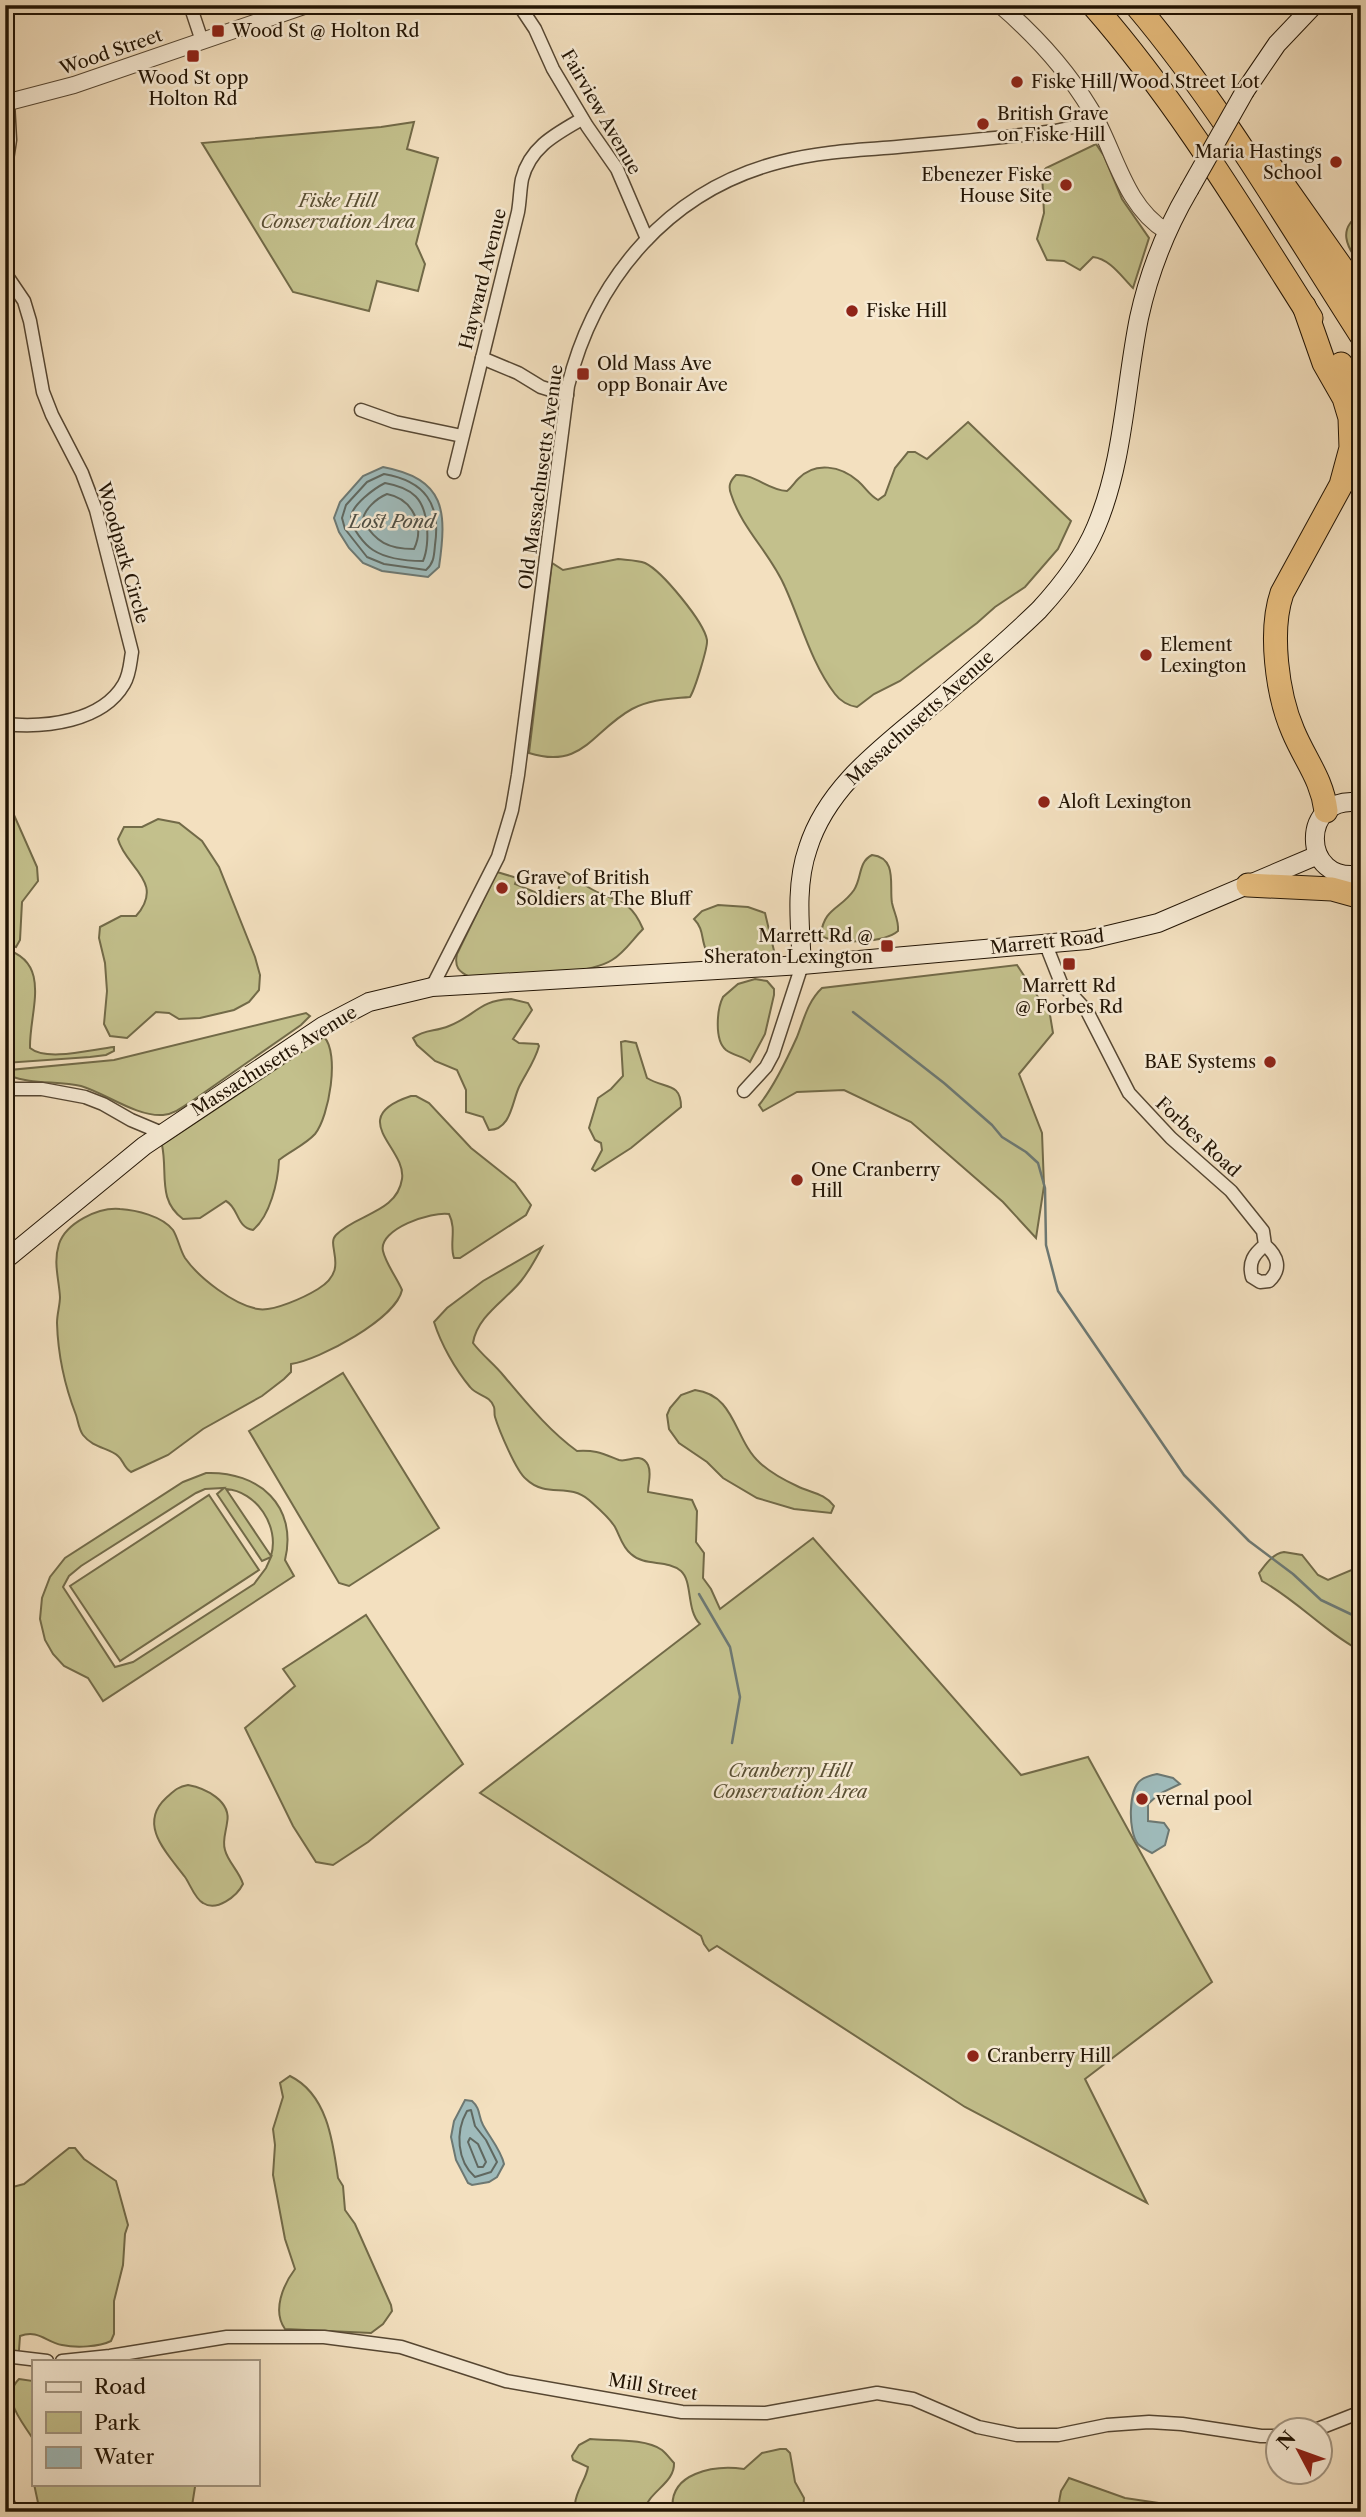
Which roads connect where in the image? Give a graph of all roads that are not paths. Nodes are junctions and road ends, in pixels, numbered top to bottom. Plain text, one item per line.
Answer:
1 (190, 5) edge
2 (307, 5) edge
3 (519, 5) edge
4 (1000, 5) edge
5 (1093, 5) edge
6 (1136, 5) edge
7 (1314, 5) edge
8 (202, 41) junction
9 (7, 103) edge
10 (1212, 104) junction
11 (582, 118) junction
12 (1096, 119) junction
13 (5, 173) edge
14 (1166, 231) junction
15 (647, 239) junction
16 (5, 273) edge
17 (1361, 295) edge
18 (1304, 306) junction
19 (1361, 335) edge
20 (482, 358) junction
21 (567, 395) junction
22 (1361, 395) edge
23 (361, 410) dead end
24 (462, 436) junction
25 (454, 472) dead end
26 (5, 724) edge
27 (1361, 803) edge
28 (1326, 811) junction
29 (1318, 855) junction
30 (1350, 874) edge
31 (1248, 885) junction
32 (1361, 889) edge
33 (1361, 897) edge
34 (1046, 945) junction
35 (802, 965) junction
36 (432, 987) junction
37 (5, 1089) edge
38 (744, 1091) dead end
39 (131, 1120) junction
40 (162, 1133) junction
41 (144, 1146) junction
42 (1265, 1245) dead end
43 (5, 1260) edge
44 (5, 2356) edge
45 (39, 2360) edge
46 (74, 2360) edge
47 (1361, 2412) edge
48 (1334, 2423) edge
49 (1264, 2436) edge
50 (5, 2493) edge
51 (11, 2512) edge

1 - 8 street
2 - 8 street, Wood Street
3 - 11 street, Fairview Avenue
4 - 12 street
5 - 18 highway
6 - 10 highway
7 - 14 main road, Massachusetts Avenue, bridge
8 - 9 street, Wood Street
9 - 13 street
10 - 17 highway
10 - 19 highway
11 - 15 street, Fairview Avenue
11 - 20 street, Hayward Avenue
12 - 14 street
12 - 15 street, Old Massachusetts Avenue
14 - 35 main road, Massachusetts Avenue
15 - 21 street, Old Massachusetts Avenue
16 - 26 street, Woodpark Circle
18 - 22 highway
18 - 28 highway
20 - 21 street
20 - 24 street, Hayward Avenue
21 - 36 street, Old Massachusetts Avenue
23 - 24 street
24 - 25 street, Hayward Avenue
27 - 28 main road
28 - 29 main road
29 - 30 main road
29 - 31 main road, Marrett Road
30 - 32 highway
31 - 33 highway
31 - 34 main road, Marrett Road
34 - 35 main road, Marrett Road
34 - 42 street, Forbes Road
35 - 36 main road, Massachusetts Avenue
35 - 38 street
36 - 40 main road, Massachusetts Avenue
37 - 39 street
39 - 40 street
39 - 41 street
40 - 41 main road, Massachusetts Avenue
41 - 43 main road, Massachusetts Avenue
44 - 45 street
46 - 49 street, Mill Street
47 - 48 street
50 - 51 street

